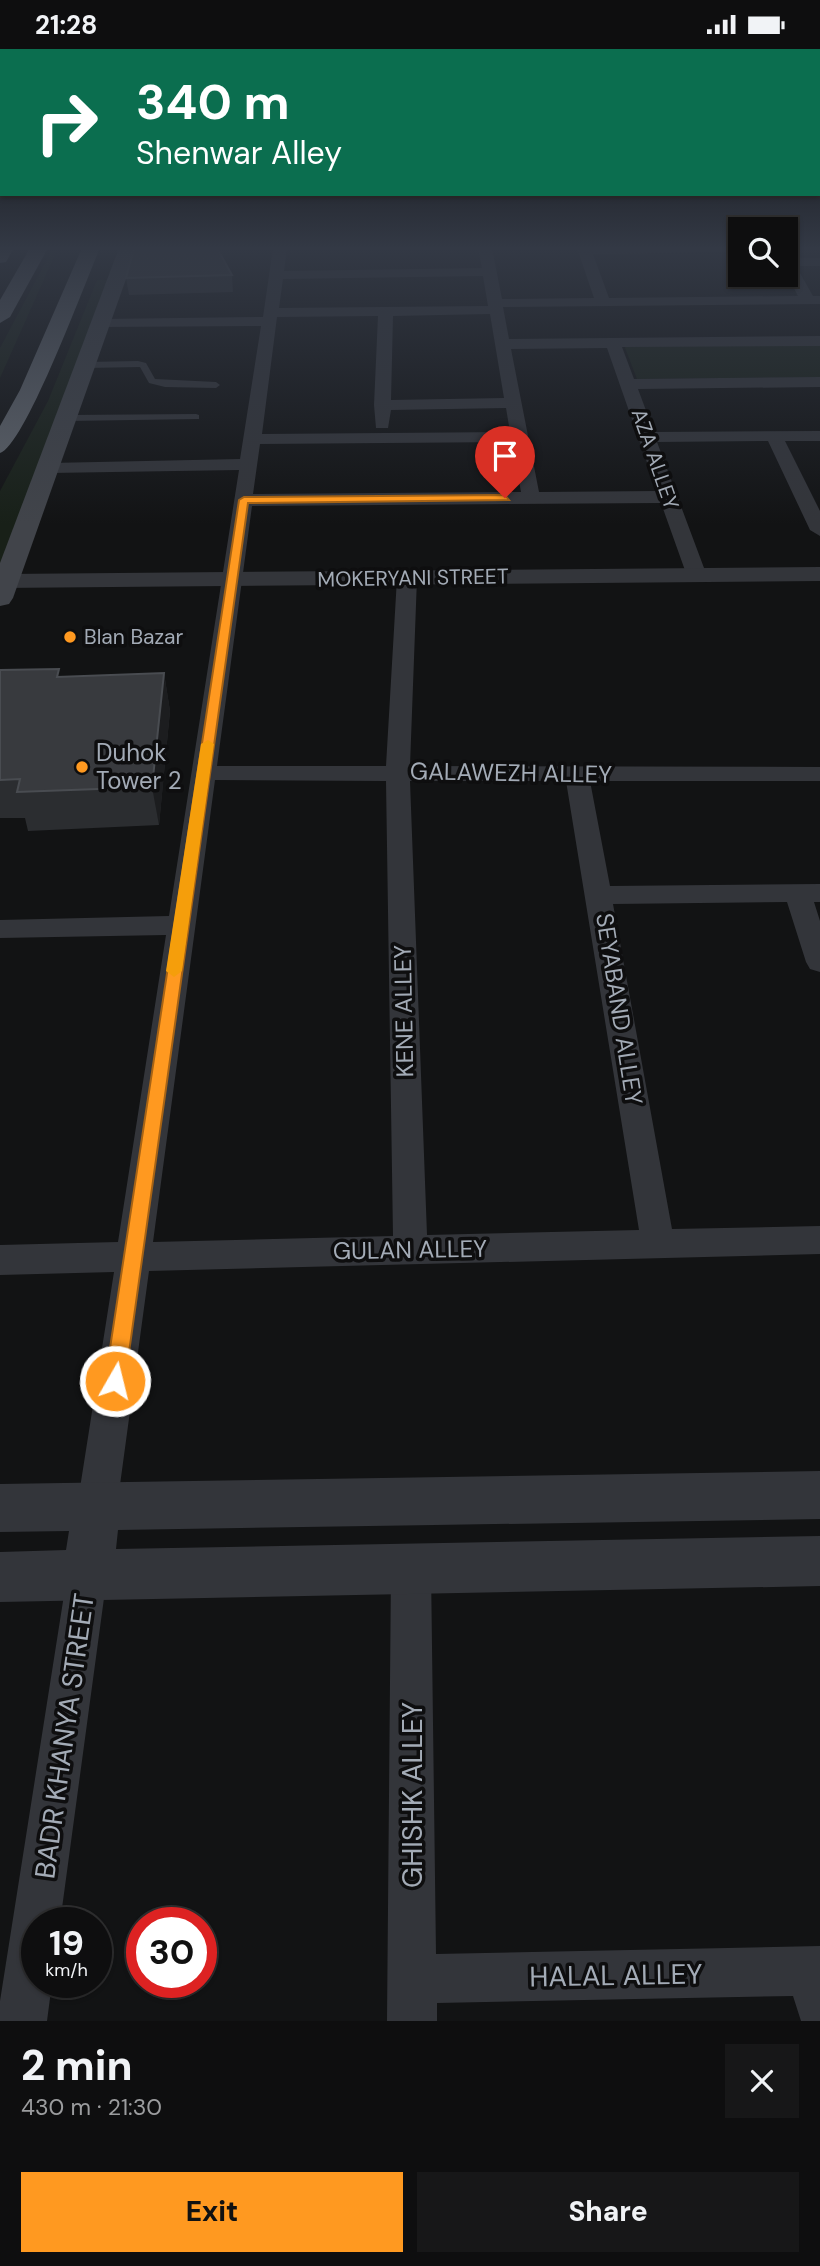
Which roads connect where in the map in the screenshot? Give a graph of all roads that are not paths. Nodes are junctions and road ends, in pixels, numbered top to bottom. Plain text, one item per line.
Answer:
1 (52, 340) edge
2 (94, 340) edge
3 (267, 340) edge
4 (385, 340) edge
5 (500, 340) edge
6 (820, 341) edge
7 (613, 342) junction
8 (501, 344) junction
9 (86, 365) junction
10 (820, 382) edge
11 (630, 384) junction
12 (216, 385) dead end
13 (512, 403) junction
14 (382, 405) junction
15 (196, 417) dead end
16 (67, 418) junction
17 (774, 436) junction
18 (820, 436) edge
19 (520, 437) junction
20 (646, 437) junction
21 (382, 438) junction
22 (0, 446) edge
23 (250, 452) junction
24 (50, 468) junction
25 (667, 497) junction
26 (531, 498) junction
27 (244, 500) junction
28 (820, 530) edge
29 (820, 574) edge
30 (698, 576) junction
31 (407, 578) junction
32 (234, 580) junction
33 (3, 590) edge
34 (398, 772) junction
35 (203, 773) junction
36 (577, 774) junction
37 (820, 774) edge
38 (809, 893) edge
39 (600, 895) junction
40 (181, 925) junction
41 (0, 929) edge
42 (820, 962) edge
43 (820, 1240) edge
44 (658, 1244) junction
45 (410, 1250) junction
46 (133, 1256) junction
47 (0, 1260) edge
48 (820, 1495) edge
49 (97, 1507) junction
50 (0, 1508) edge
51 (820, 1561) edge
52 (411, 1569) junction
53 (87, 1576) junction
54 (0, 1577) edge
55 (818, 1983) edge
56 (413, 2000) edge
57 (22, 2021) edge

1 - 22 highway
2 - 9 main road
3 - 23 street
4 - 14 street
5 - 8 street
6 - 7 street
7 - 8 street
7 - 11 street, AZA ALLEY
8 - 13 street
9 - 12 lane
9 - 16 main road
10 - 11 street
11 - 20 street, AZA ALLEY
13 - 14 street
13 - 19 street
14 - 21 street
15 - 16 lane
16 - 24 main road
17 - 18 street
17 - 20 street
17 - 28 street
19 - 21 street
19 - 26 street
20 - 25 street, AZA ALLEY
21 - 23 street
23 - 24 street
23 - 27 street
24 - 33 main road
25 - 26 street
25 - 30 street, AZA ALLEY
26 - 27 street
27 - 32 street
29 - 30 street, MOKERYANI STREET
30 - 31 street, MOKERYANI STREET
31 - 32 street, MOKERYANI STREET
31 - 34 street, KENE ALLEY
32 - 33 street, MOKERYANI STREET
32 - 35 street
34 - 35 street, GALAWEZH ALLEY
34 - 36 street, GALAWEZH ALLEY
34 - 45 street, KENE ALLEY
35 - 40 street
36 - 37 street, GALAWEZH ALLEY
36 - 39 street, SEYABAND ALLEY
38 - 39 street
38 - 42 street
39 - 44 street, SEYABAND ALLEY
40 - 41 street
40 - 46 street
43 - 44 street, GULAN ALLEY
44 - 45 street, GULAN ALLEY
45 - 46 street, GULAN ALLEY
46 - 47 street, GULAN ALLEY
46 - 49 street
48 - 49 street
49 - 50 street
49 - 53 street
51 - 52 street
52 - 53 street
52 - 56 street, GHISHK ALLEY
53 - 54 street
53 - 57 street, BADR KHANYA STREET
55 - 56 street, HALAL ALLEY

